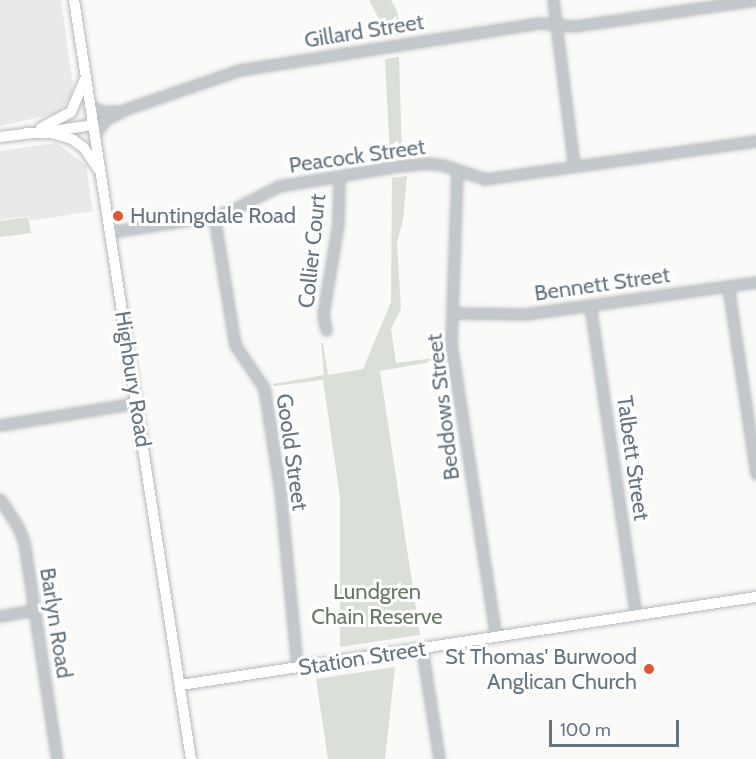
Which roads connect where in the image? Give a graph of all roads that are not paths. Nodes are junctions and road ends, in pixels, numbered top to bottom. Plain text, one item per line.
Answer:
1 (74, 0) edge
2 (554, 0) edge
3 (756, 0) edge
4 (556, 24) junction
5 (85, 78) junction
6 (90, 106) junction
7 (126, 110) junction
8 (94, 129) junction
9 (26, 134) junction
10 (0, 137) edge
11 (756, 141) edge
12 (574, 166) junction
13 (457, 171) junction
14 (339, 176) junction
15 (102, 177) junction
16 (214, 216) junction
17 (110, 232) junction
18 (756, 282) edge
19 (728, 286) junction
20 (590, 305) junction
21 (453, 313) junction
22 (326, 330) dead end
23 (136, 403) junction
24 (0, 425) edge
25 (756, 474) edge
26 (0, 499) edge
27 (756, 597) edge
28 (34, 610) junction
29 (0, 616) edge
30 (636, 616) junction
31 (496, 637) junction
32 (422, 649) junction
33 (297, 667) junction
34 (181, 685) junction
35 (57, 759) edge
36 (191, 759) edge
37 (439, 759) edge

1 - 5 main road, Highbury Road
2 - 4 street
3 - 4 street, Gillard Street
4 - 7 street, Gillard Street
4 - 12 street
5 - 6 main road, Highbury Road
5 - 9 main road
6 - 7 street, Gillard Street
6 - 8 main road, Highbury Road
7 - 8 street, Gillard Street
8 - 9 main road
8 - 15 main road, Highbury Road
9 - 10 main road
9 - 15 main road
11 - 12 street, Peacock Street
12 - 13 street, Peacock Street
13 - 14 street, Peacock Street
13 - 21 street, Beddows Street
14 - 16 street, Peacock Street
14 - 22 street, Collier Court
15 - 17 main road, Highbury Road
16 - 17 street, Peacock Street
16 - 33 street, Goold Street
17 - 23 main road, Highbury Road
18 - 19 street, Bennett Street
19 - 20 street, Bennett Street
19 - 25 street
20 - 21 street, Bennett Street
20 - 30 street, Talbett Street
21 - 31 street, Beddows Street
23 - 24 street
23 - 34 main road, Highbury Road
26 - 28 street, Barlyn Road
27 - 30 main road, Station Street
28 - 29 street
28 - 35 street, Barlyn Road
30 - 31 main road, Station Street
31 - 32 main road, Station Street
32 - 33 main road, Station Street
32 - 37 street
33 - 34 main road, Station Street
34 - 36 main road, Highbury Road

